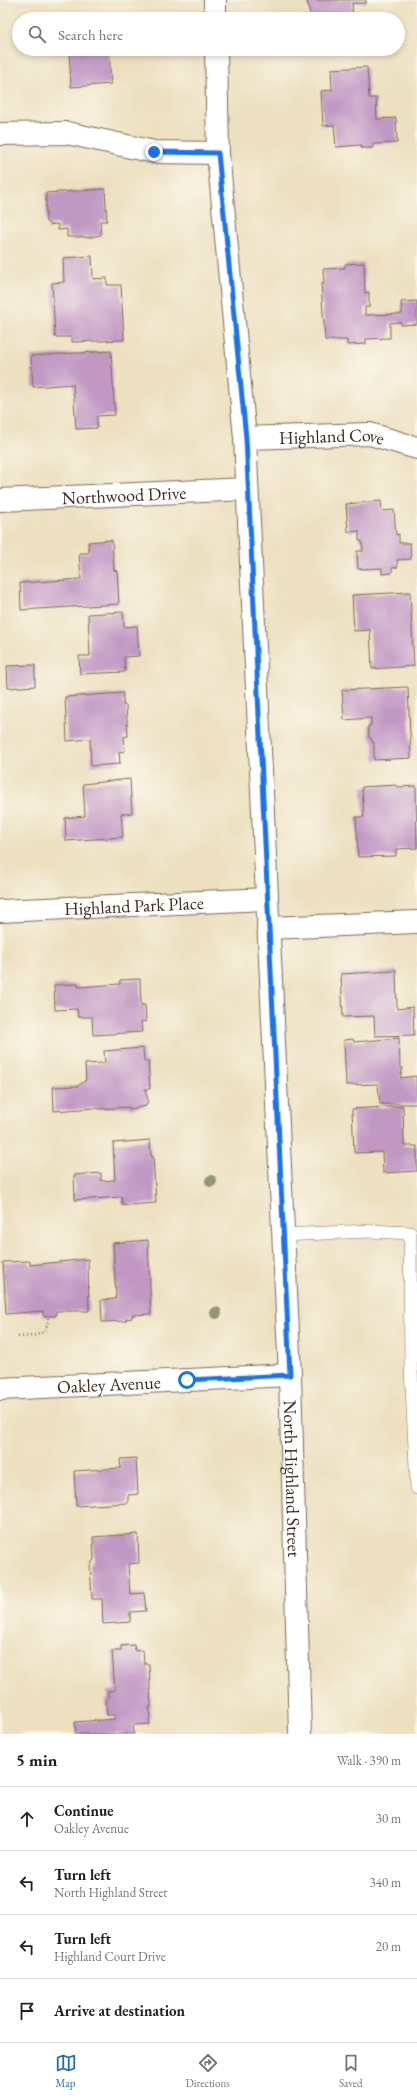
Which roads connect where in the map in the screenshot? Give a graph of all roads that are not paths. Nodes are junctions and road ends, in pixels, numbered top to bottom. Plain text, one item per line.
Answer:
1 (215, 0) edge
2 (215, 12) edge
3 (216, 56) edge
4 (0, 134) edge
5 (218, 153) junction
6 (246, 438) junction
7 (417, 448) edge
8 (247, 489) junction
9 (0, 500) edge
10 (267, 899) junction
11 (0, 911) edge
12 (417, 922) edge
13 (268, 928) junction
14 (283, 1236) junction
15 (290, 1375) junction
16 (0, 1389) edge
17 (417, 1488) edge
18 (300, 1734) edge

1 - 2 main road
3 - 5 main road, North Highland Street
4 - 5 main road
5 - 6 main road, North Highland Street
6 - 7 main road, Highland Cove
6 - 8 main road, North Highland Street
8 - 9 main road, Northwood Drive
8 - 10 main road, North Highland Street
10 - 11 main road, Highland Park Place
10 - 13 main road, North Highland Street
12 - 13 main road
13 - 14 main road, North Highland Street
14 - 15 main road, North Highland Street
14 - 17 lane
15 - 16 main road, Oakley Avenue
15 - 18 main road, North Highland Street

